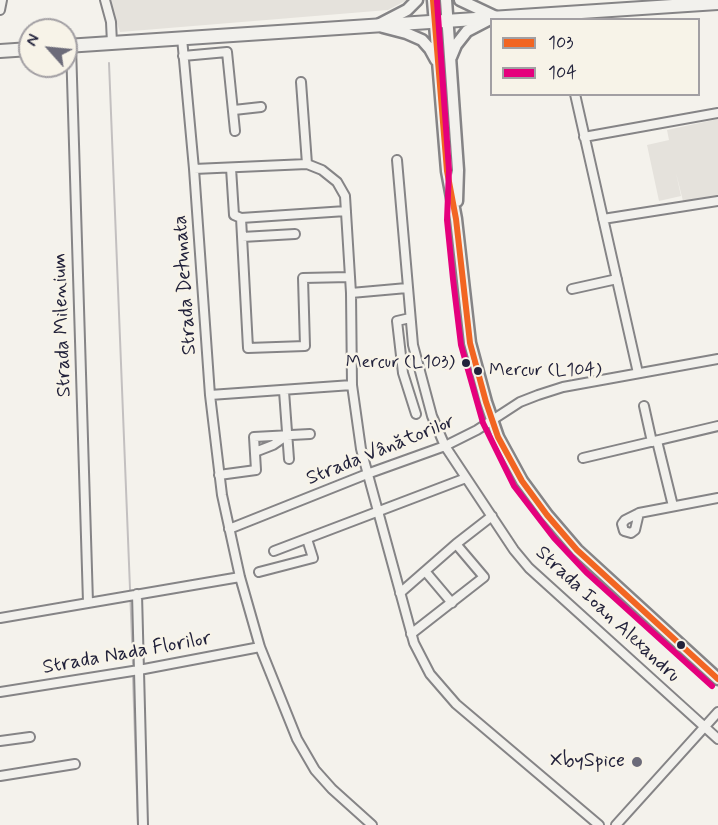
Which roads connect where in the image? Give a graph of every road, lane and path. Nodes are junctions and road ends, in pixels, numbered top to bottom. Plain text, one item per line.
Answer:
1 (2, 0) edge
2 (105, 0) edge
3 (417, 0) edge
4 (433, 0) edge
5 (446, 0) edge
6 (460, 0) edge
7 (685, 3) edge
8 (718, 3) edge
9 (0, 10) edge
10 (496, 17) junction
11 (490, 19) edge
12 (441, 22) junction
13 (377, 26) junction
14 (182, 38) junction
15 (112, 43) junction
16 (78, 45) edge
17 (18, 50) edge
18 (0, 51) edge
19 (183, 56) junction
20 (443, 62) junction
21 (70, 78) edge
22 (301, 82) dead end
23 (575, 96) edge
24 (261, 107) dead end
25 (234, 110) junction
26 (718, 113) edge
27 (235, 131) dead end
28 (584, 137) junction
29 (397, 160) dead end
30 (307, 164) junction
31 (231, 168) junction
32 (194, 169) junction
33 (718, 201) edge
34 (346, 211) junction
35 (241, 218) junction
36 (603, 219) junction
37 (295, 234) dead end
38 (242, 237) junction
39 (350, 277) junction
40 (617, 279) junction
41 (407, 288) junction
42 (572, 289) dead end
43 (351, 293) junction
44 (410, 318) junction
45 (718, 359) edge
46 (638, 373) junction
47 (352, 385) junction
48 (284, 391) junction
49 (210, 395) junction
50 (644, 406) dead end
51 (416, 414) dead end
52 (491, 420) junction
53 (718, 426) edge
54 (310, 434) dead end
55 (287, 435) junction
56 (654, 442) junction
57 (445, 446) junction
58 (255, 452) junction
59 (583, 458) dead end
60 (289, 459) dead end
61 (367, 474) junction
62 (219, 475) junction
63 (466, 478) junction
64 (718, 498) edge
65 (673, 506) junction
66 (378, 513) junction
67 (492, 516) junction
68 (632, 520) dead end
69 (229, 529) junction
70 (307, 539) junction
71 (456, 544) junction
72 (274, 551) dead end
73 (425, 571) junction
74 (259, 572) dead end
75 (240, 577) junction
76 (400, 593) junction
77 (137, 594) junction
78 (88, 602) junction
79 (452, 603) junction
80 (0, 618) edge
81 (411, 634) junction
82 (260, 647) junction
83 (139, 670) junction
84 (718, 680) edge
85 (0, 692) edge
86 (718, 712) edge
87 (705, 728) junction
88 (30, 736) dead end
89 (718, 739) edge
90 (0, 741) edge
91 (75, 764) dead end
92 (0, 776) edge
93 (143, 824) edge
94 (134, 825) edge
95 (372, 825) edge
96 (599, 825) edge
97 (616, 825) edge

1 - 9 street
2 - 15 street
3 - 13 main road
4 - 12 main road
5 - 12 main road
6 - 10 main road
7 - 8 main road
7 - 10 main road
10 - 12 main road
11 - 20 main road
12 - 13 main road
12 - 20 main road
13 - 14 main road
13 - 20 main road
14 - 15 main road
14 - 19 street, Strada Detunata
15 - 16 main road
17 - 18 main road
19 - 25 street
19 - 32 street, Strada Detunata
20 - 52 main road
21 - 78 street, Strada Milenium
22 - 30 street
23 - 28 street
24 - 25 street
25 - 27 street
26 - 28 street
28 - 36 street
29 - 41 street, Strada Ioan Alexandru
30 - 31 street
30 - 34 street
31 - 32 street
31 - 35 street
32 - 49 street, Strada Detunata
33 - 36 street
34 - 35 street
34 - 39 street
35 - 38 street
36 - 40 street
37 - 38 street
38 - 39 street
39 - 43 street
40 - 42 street
40 - 46 street
41 - 43 street
41 - 44 street, Strada Ioan Alexandru
43 - 47 street
44 - 51 street
44 - 57 street, Strada Ioan Alexandru
45 - 46 street, Strada Vânătorilor
46 - 52 street, Strada Vânătorilor
47 - 48 street
47 - 61 street
48 - 49 street
48 - 55 street
49 - 62 street, Strada Detunata
50 - 56 street
52 - 57 street, Strada Vânătorilor
52 - 84 main road
53 - 56 street
54 - 55 street
55 - 58 street
55 - 58 street
55 - 60 street
56 - 59 street
56 - 65 street
57 - 61 street, Strada Vânătorilor
57 - 63 street, Strada Ioan Alexandru
58 - 62 street
61 - 66 street
61 - 69 street, Strada Vânătorilor
62 - 69 street, Strada Detunata
63 - 66 street
63 - 67 street, Strada Ioan Alexandru
64 - 65 street
65 - 68 street
66 - 70 street
66 - 76 street
67 - 71 street
67 - 87 street, Strada Ioan Alexandru
69 - 75 street, Strada Detunata
70 - 72 street
70 - 74 street
71 - 73 street
71 - 79 street
73 - 76 street
73 - 79 street
75 - 77 street
75 - 82 street, Strada Detunata
76 - 81 street
77 - 78 street
77 - 83 street
78 - 80 street
79 - 81 street
81 - 96 street
82 - 83 street, Strada Nada Florilor
82 - 95 street, Strada Detunata
83 - 85 street, Strada Nada Florilor
83 - 93 street
86 - 87 street
87 - 89 street, Strada Ioan Alexandru
87 - 97 street
88 - 90 street
91 - 92 street
93 - 94 street

